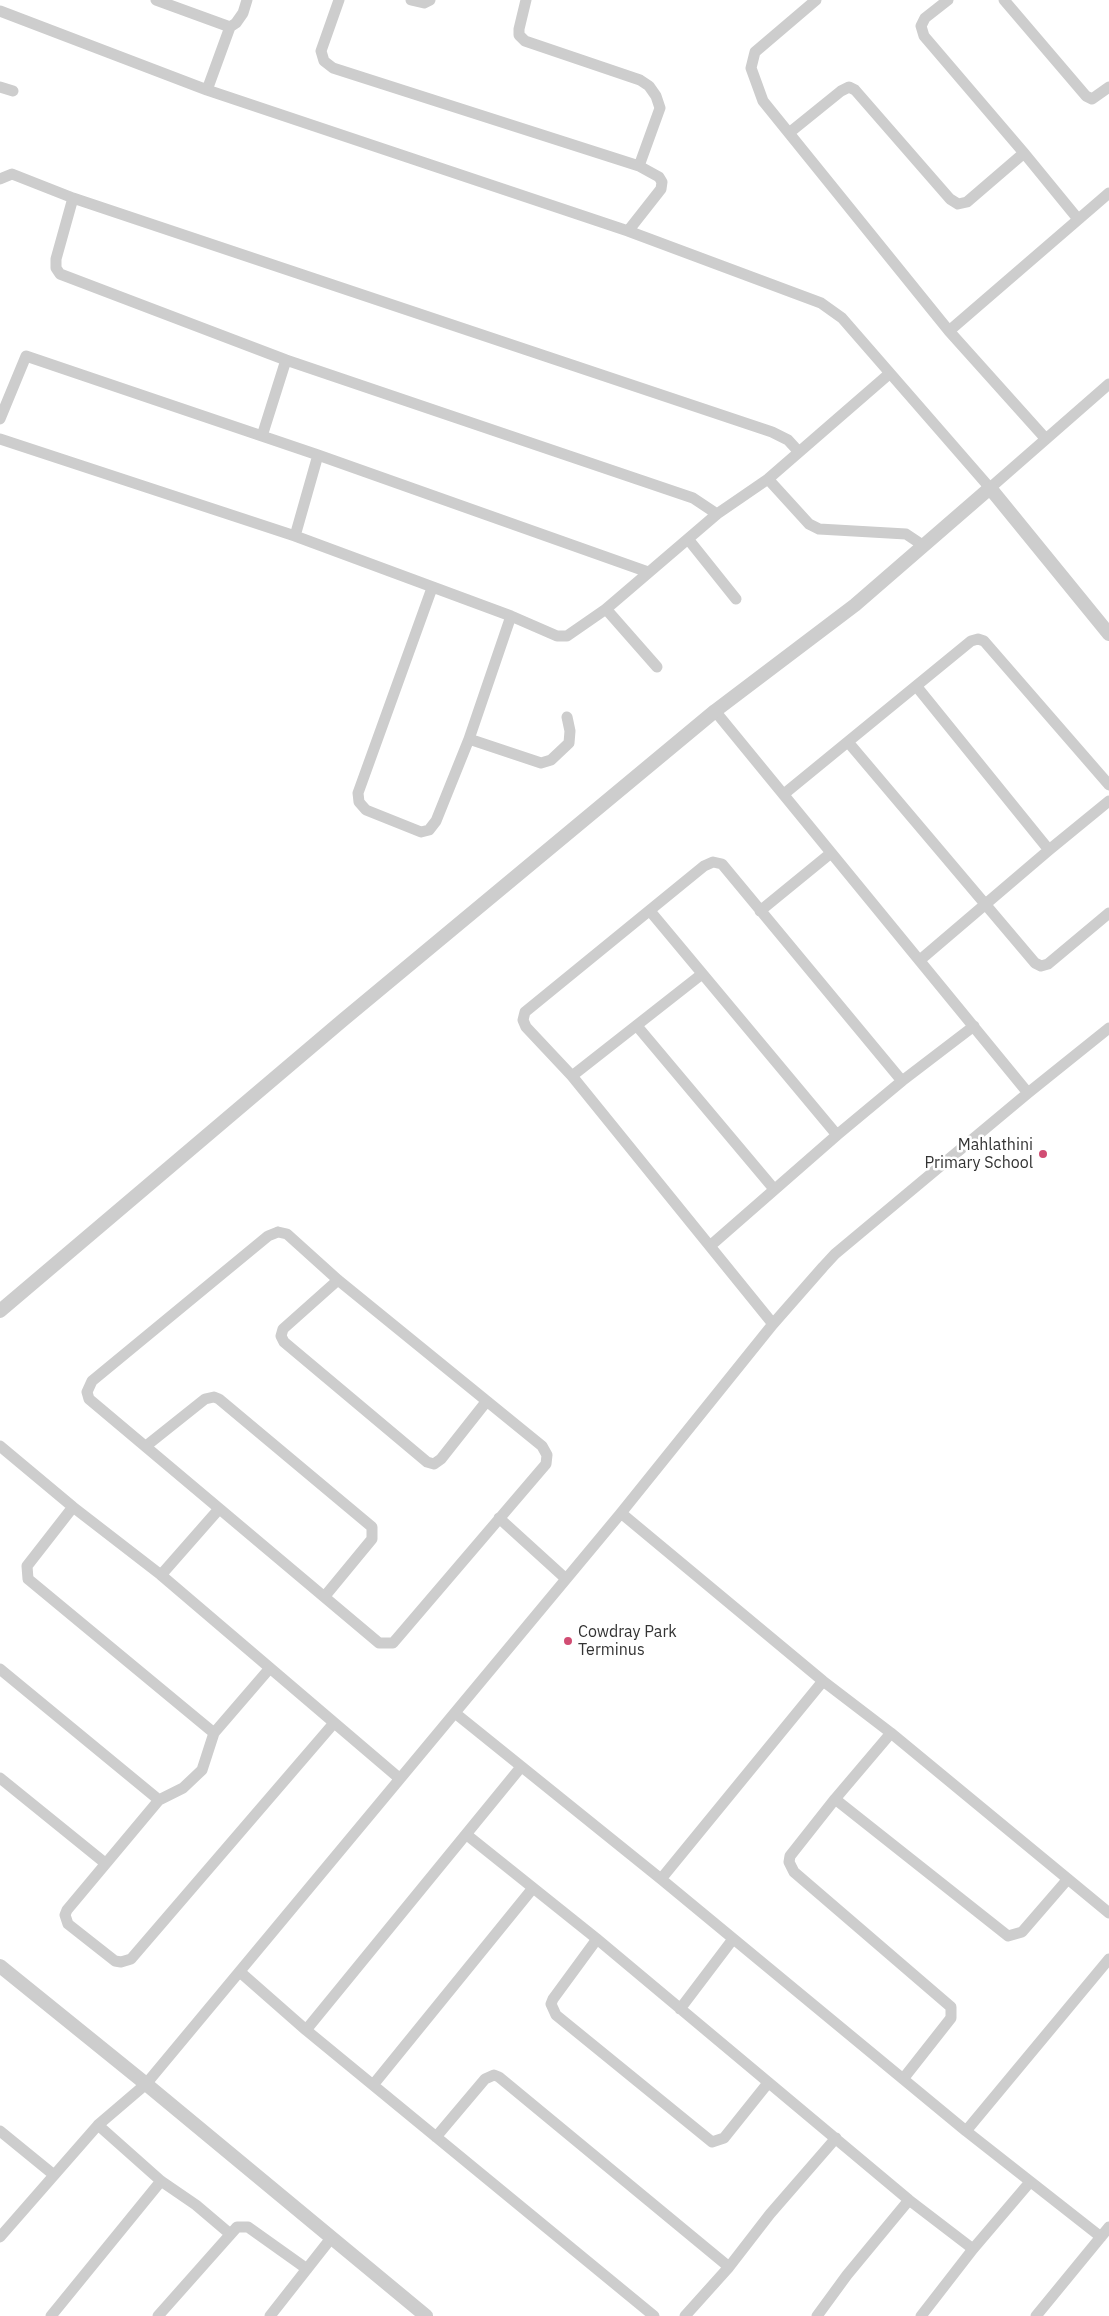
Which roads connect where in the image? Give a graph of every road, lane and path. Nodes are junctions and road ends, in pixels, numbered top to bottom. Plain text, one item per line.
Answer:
1 (247, 0) edge
2 (339, 0) edge
3 (411, 0) edge
4 (430, 0) edge
5 (526, 0) edge
6 (816, 0) edge
7 (948, 0) edge
8 (1004, 0) edge
9 (160, 1) edge
10 (0, 11) edge
11 (230, 27) junction
12 (0, 87) edge
13 (1109, 87) edge
14 (207, 90) junction
15 (13, 91) dead end
16 (788, 133) junction
17 (1024, 152) junction
18 (639, 166) junction
19 (0, 179) edge
20 (1109, 193) edge
21 (73, 198) junction
22 (1078, 219) junction
23 (628, 231) junction
24 (949, 331) junction
25 (286, 360) junction
26 (889, 374) junction
27 (1109, 384) edge
28 (0, 419) edge
29 (262, 436) junction
30 (1045, 438) junction
31 (0, 439) edge
32 (799, 452) junction
33 (318, 455) junction
34 (768, 479) junction
35 (990, 488) junction
36 (717, 514) junction
37 (295, 536) junction
38 (688, 539) junction
39 (924, 546) junction
40 (648, 572) junction
41 (432, 588) junction
42 (736, 599) dead end
43 (606, 609) junction
44 (511, 616) junction
45 (1109, 634) edge
46 (657, 668) dead end
47 (918, 687) junction
48 (715, 711) junction
49 (568, 717) dead end
50 (469, 739) junction
51 (848, 742) junction
52 (1109, 786) edge
53 (784, 794) junction
54 (1109, 801) edge
55 (1049, 850) junction
56 (831, 853) junction
57 (985, 905) junction
58 (650, 911) junction
59 (760, 911) junction
60 (1109, 913) edge
61 (920, 960) junction
62 (702, 974) junction
63 (637, 1026) junction
64 (974, 1026) junction
65 (1109, 1028) edge
66 (572, 1076) junction
67 (902, 1081) junction
68 (1028, 1093) junction
69 (837, 1135) junction
70 (774, 1189) junction
71 (710, 1246) junction
72 (338, 1280) junction
73 (0, 1311) edge
74 (773, 1324) junction
75 (486, 1402) junction
76 (146, 1446) junction
77 (1, 1448) edge
78 (73, 1507) junction
79 (219, 1509) junction
80 (621, 1513) junction
81 (499, 1518) junction
82 (161, 1575) junction
83 (565, 1578) junction
84 (325, 1596) junction
85 (270, 1668) junction
86 (0, 1669) edge
87 (823, 1681) junction
88 (455, 1713) junction
89 (334, 1723) junction
90 (214, 1733) junction
91 (892, 1734) junction
92 (522, 1767) junction
93 (0, 1778) edge
94 (399, 1778) junction
95 (835, 1799) junction
96 (159, 1800) junction
97 (467, 1835) junction
98 (105, 1863) junction
99 (661, 1879) junction
100 (1067, 1880) junction
101 (533, 1888) junction
102 (1109, 1912) edge
103 (597, 1939) junction
104 (733, 1939) junction
105 (1109, 1959) edge
106 (0, 1966) edge
107 (240, 1972) junction
108 (680, 2009) junction
109 (306, 2030) junction
110 (903, 2079) junction
111 (768, 2083) junction
112 (146, 2084) junction
113 (372, 2085) junction
114 (98, 2125) junction
115 (0, 2131) edge
116 (966, 2131) junction
117 (436, 2137) junction
118 (836, 2138) junction
119 (54, 2175) junction
120 (161, 2181) junction
121 (1030, 2182) junction
122 (909, 2200) junction
123 (1109, 2227) edge
124 (230, 2233) junction
125 (0, 2237) edge
126 (332, 2237) junction
127 (1101, 2237) junction
128 (974, 2249) junction
129 (729, 2267) junction
130 (307, 2269) junction
131 (51, 2316) edge
132 (158, 2316) edge
133 (270, 2316) edge
134 (426, 2316) edge
135 (654, 2316) edge
136 (685, 2316) edge
137 (817, 2316) edge
138 (921, 2316) edge
139 (1036, 2316) edge

1 - 11 street
2 - 18 street
3 - 4 street
5 - 18 street
6 - 16 street
7 - 17 street
8 - 13 street
9 - 11 street
10 - 14 street
11 - 14 street
12 - 15 street
14 - 23 street
16 - 17 street
16 - 24 street
17 - 22 street
18 - 23 street
19 - 21 street
20 - 22 street
21 - 25 street
21 - 32 street
22 - 24 street
23 - 26 street
24 - 30 street
25 - 29 street
25 - 36 street
26 - 32 street
26 - 35 street
27 - 30 street
28 - 29 street
29 - 33 street
30 - 35 street
31 - 37 street
32 - 34 street
33 - 37 street
33 - 40 street
34 - 36 street
34 - 39 street
35 - 39 street
35 - 45 street
36 - 38 street
37 - 41 street
38 - 40 street
38 - 42 street
39 - 48 street
40 - 43 street
41 - 44 street
41 - 50 street
43 - 44 street
43 - 46 street
44 - 50 street
47 - 51 street
47 - 52 street
47 - 55 street
48 - 53 street
48 - 73 street
49 - 50 street
51 - 53 street
51 - 57 street
53 - 56 street
54 - 55 street
55 - 57 street
56 - 59 street
56 - 61 street
57 - 60 street
57 - 61 street
58 - 59 street
58 - 62 street
58 - 66 street
59 - 67 street
61 - 64 street
62 - 63 street
62 - 69 street
63 - 66 street
63 - 70 street
64 - 67 street
64 - 68 street
65 - 68 street
66 - 71 street
67 - 69 street
68 - 74 street
69 - 70 street
70 - 71 street
71 - 74 street
72 - 75 street
72 - 75 street
72 - 76 street
74 - 80 street
75 - 81 street
76 - 79 street
76 - 84 street
77 - 78 street
78 - 82 street
78 - 90 street
79 - 82 street
79 - 84 street
80 - 83 street
80 - 87 street
81 - 83 street
81 - 84 street
82 - 85 street
83 - 88 street
85 - 89 street
85 - 90 street
86 - 96 street
87 - 91 street
87 - 99 street
88 - 92 street
88 - 94 street
89 - 94 street
89 - 98 street
90 - 96 street
91 - 95 street
91 - 100 street
92 - 97 street
92 - 99 street
93 - 98 street
94 - 107 street
95 - 100 street
95 - 110 street
96 - 98 street
97 - 101 street
97 - 109 street
99 - 104 street
100 - 102 street
101 - 103 street
101 - 113 street
103 - 108 street
103 - 111 street
104 - 108 street
104 - 110 street
105 - 116 street
106 - 112 street
107 - 109 street
107 - 112 street
108 - 111 street
109 - 113 street
110 - 116 street
111 - 118 street
112 - 114 street
112 - 126 street
113 - 117 street
114 - 119 street
114 - 120 street
115 - 119 street
116 - 121 street
117 - 129 street
117 - 135 street
118 - 122 street
118 - 129 street
119 - 125 street
120 - 124 street
120 - 131 street
121 - 127 street
121 - 128 street
122 - 128 street
122 - 137 street
123 - 127 street
124 - 130 street
124 - 132 street
126 - 130 street
126 - 134 street
127 - 139 street
128 - 138 street
129 - 136 street
130 - 133 street

